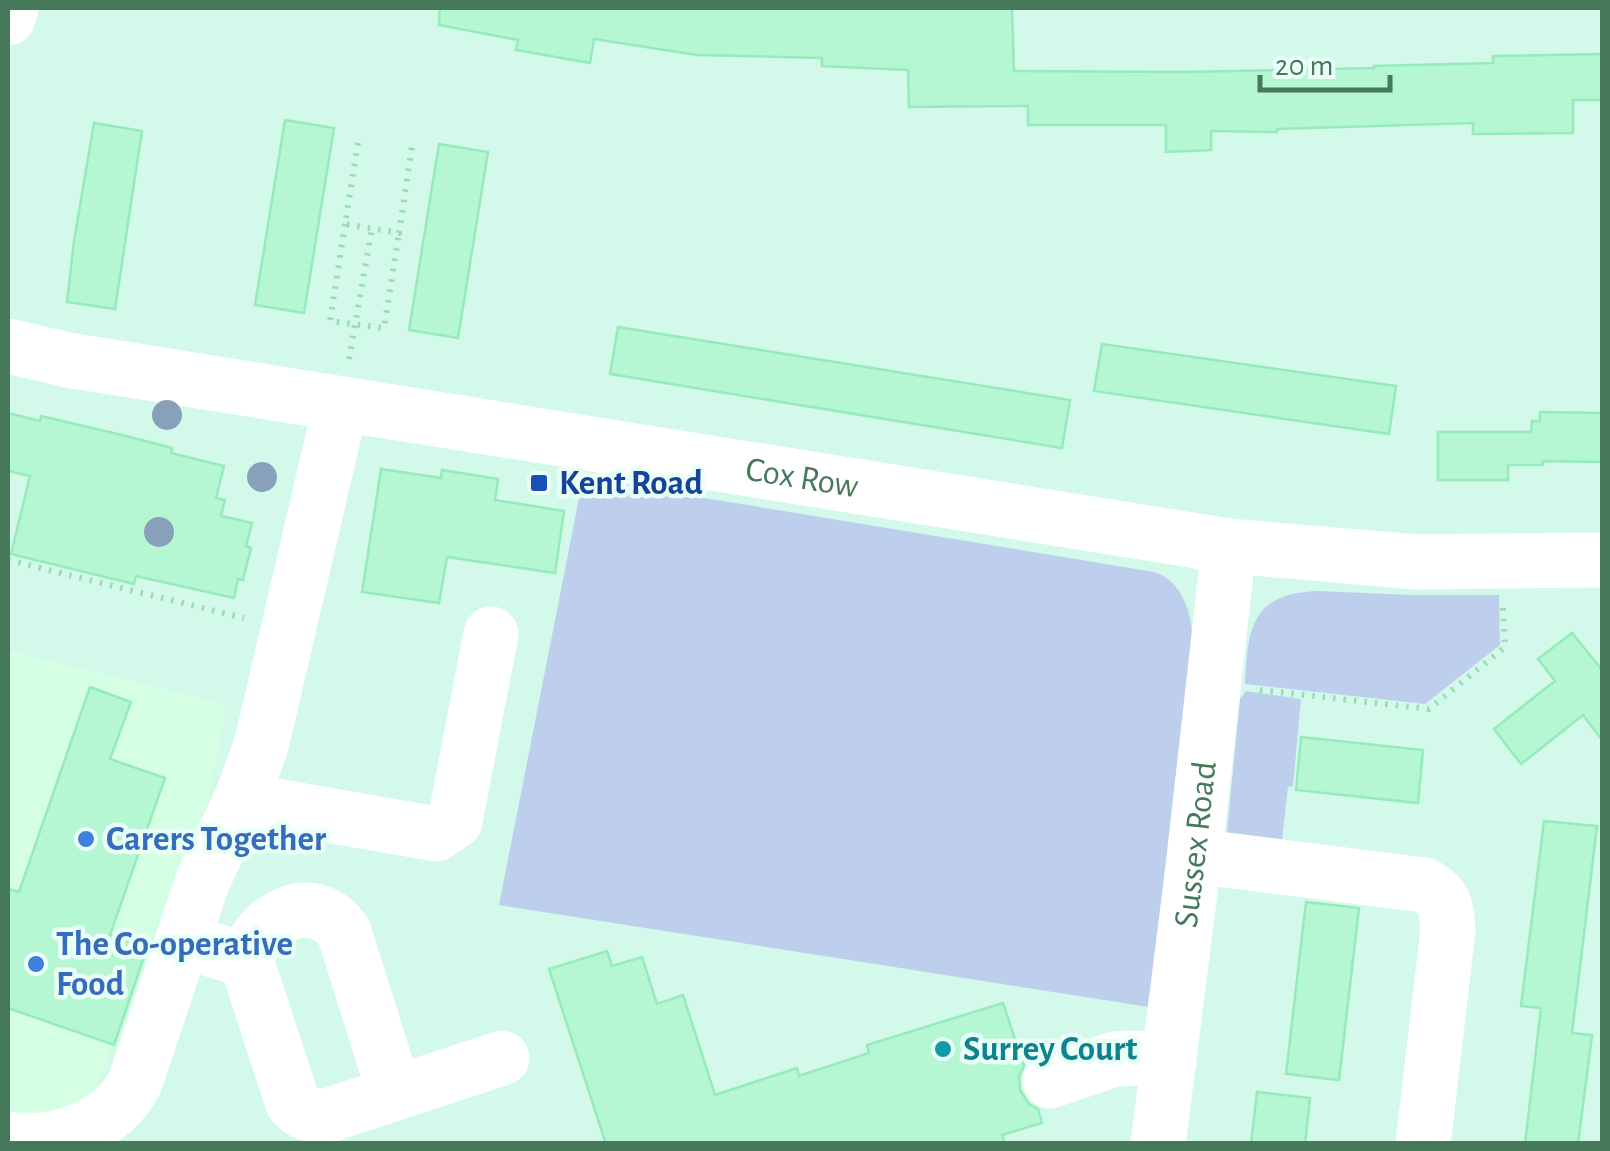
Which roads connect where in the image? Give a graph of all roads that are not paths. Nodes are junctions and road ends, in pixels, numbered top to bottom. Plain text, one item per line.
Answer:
1 (11, 8) edge
2 (8, 18) edge
3 (8, 346) edge
4 (341, 404) junction
5 (1229, 546) junction
6 (1602, 560) edge
7 (491, 634) dead end
8 (241, 800) junction
9 (1194, 856) junction
10 (183, 940) junction
11 (246, 960) junction
12 (502, 1058) dead end
13 (1169, 1063) junction
14 (1050, 1080) dead end
15 (394, 1091) junction
16 (8, 1139) edge
17 (1158, 1144) edge
18 (1423, 1144) edge

1 - 2 street
3 - 4 street, Cox Row
4 - 5 street, Cox Row
4 - 8 street
5 - 6 street, Cox Row
5 - 9 street, Sussex Road
7 - 8 street
8 - 10 street
9 - 13 street, Sussex Road
9 - 18 street
10 - 11 street
10 - 16 street
11 - 15 street
11 - 15 street
12 - 15 street
13 - 14 street
13 - 17 street, Sussex Road

